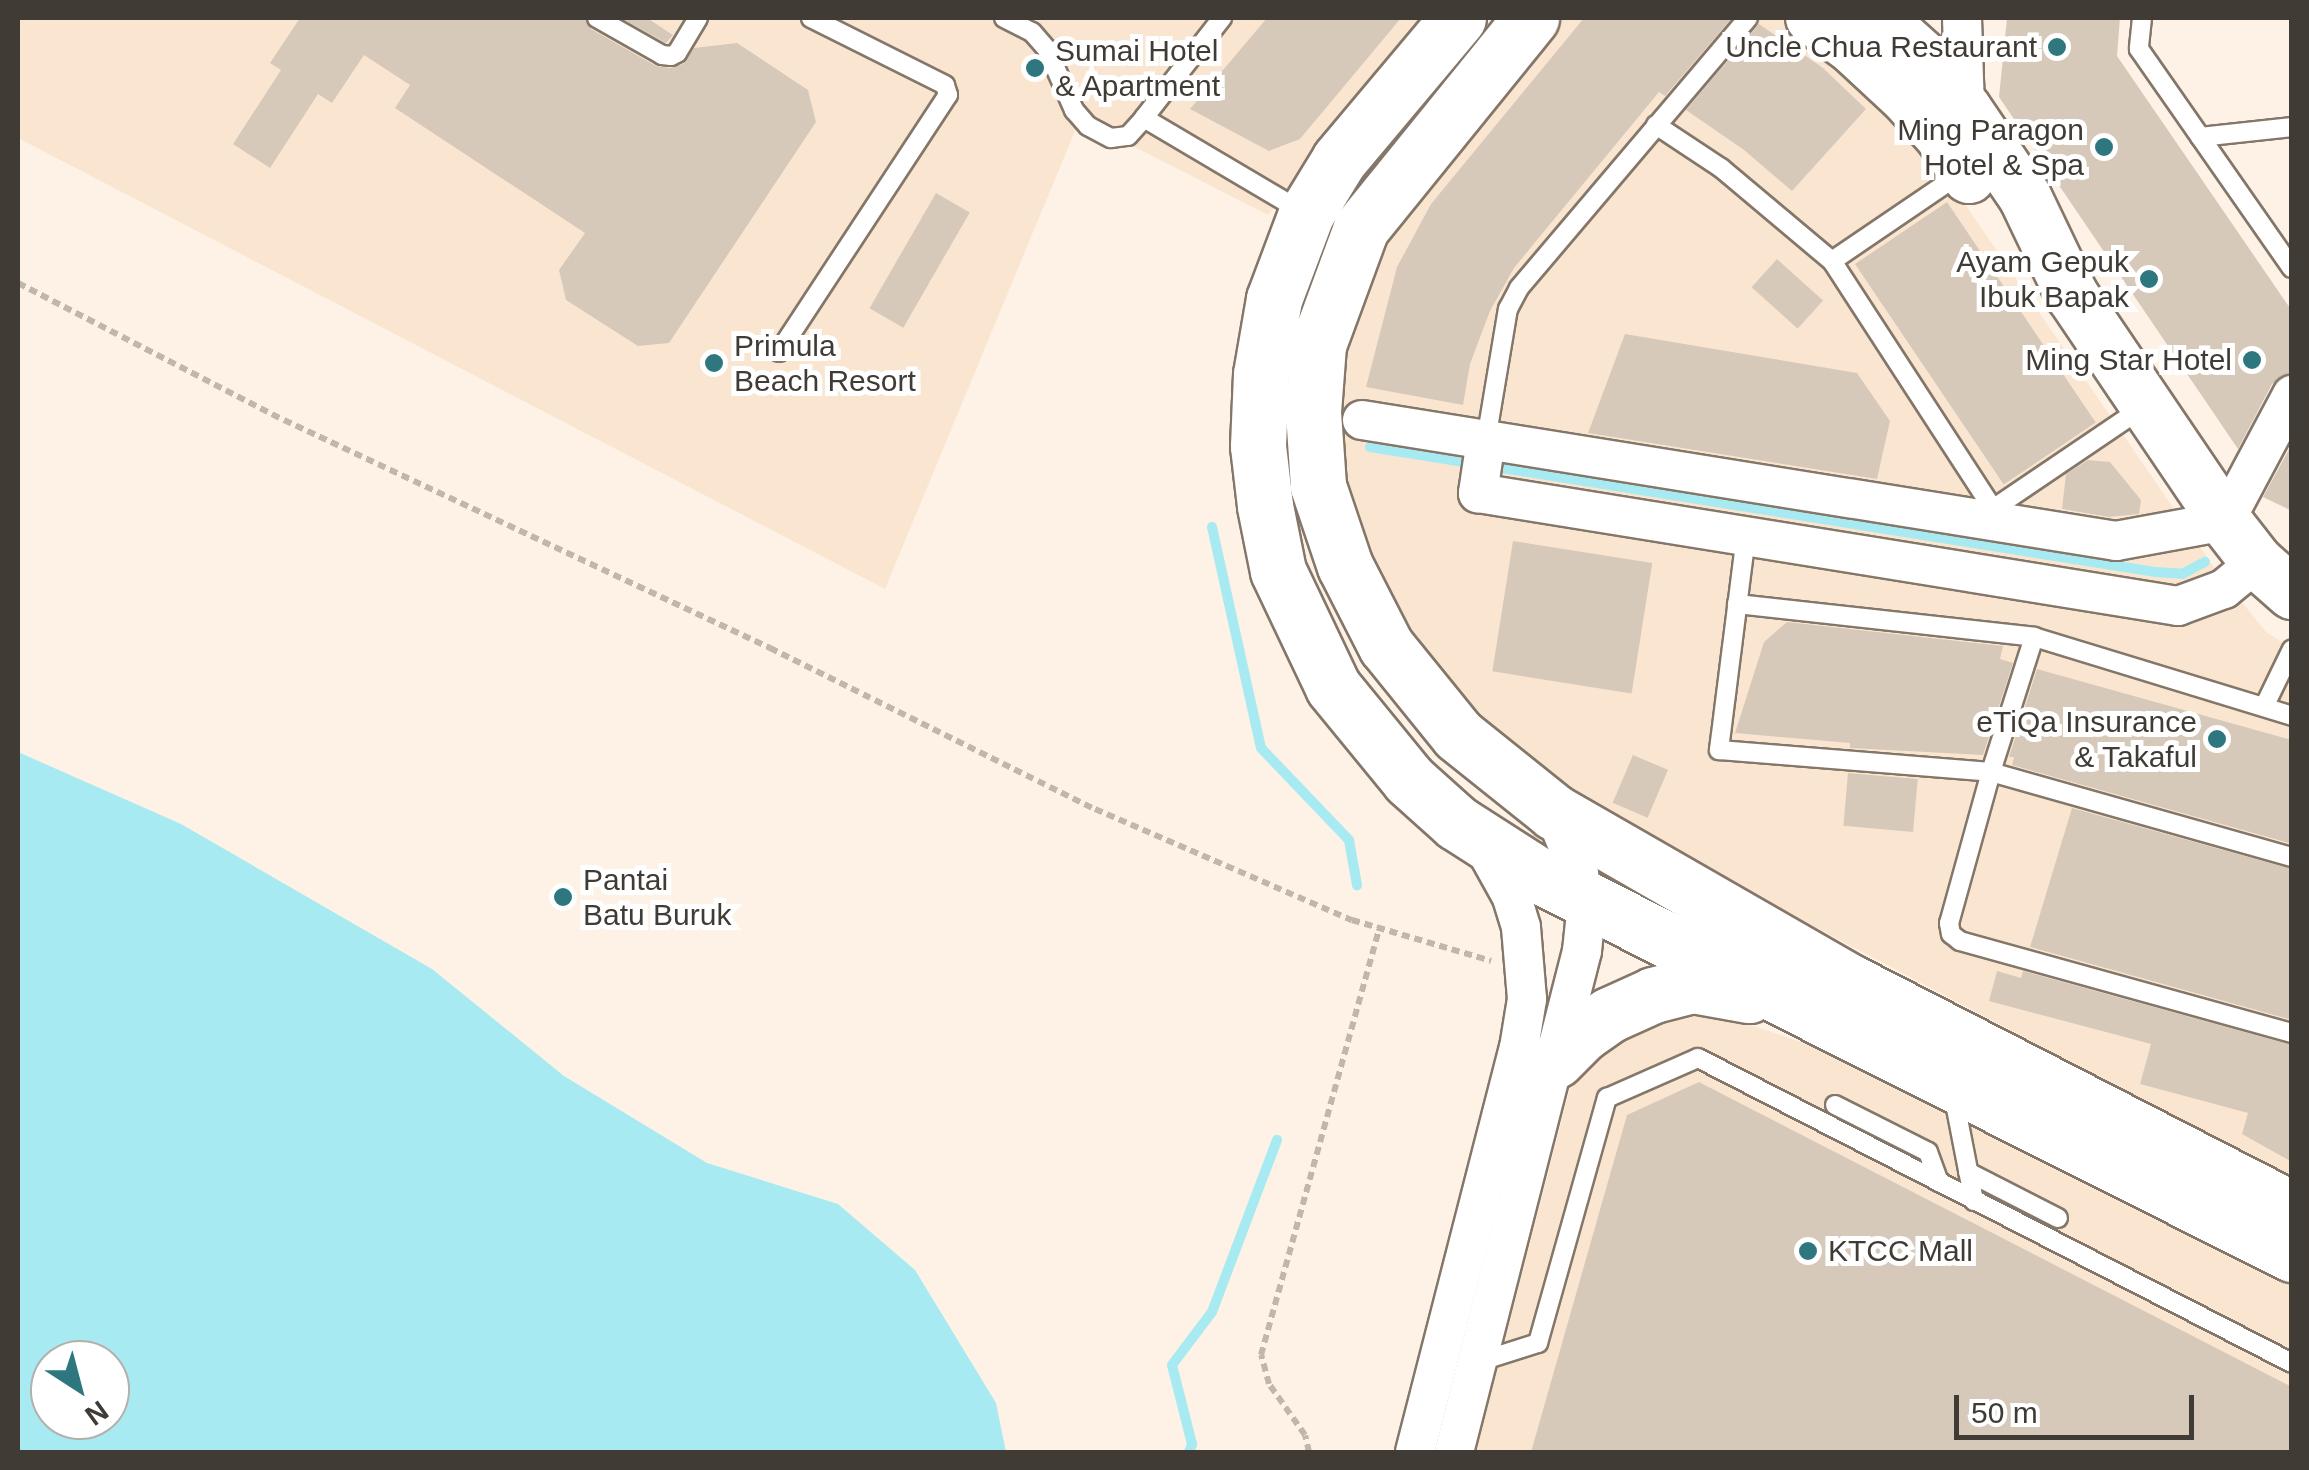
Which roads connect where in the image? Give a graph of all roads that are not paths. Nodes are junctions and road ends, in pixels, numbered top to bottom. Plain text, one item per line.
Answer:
1 (597, 18) edge
2 (698, 18) edge
3 (811, 18) edge
4 (1004, 18) edge
5 (1222, 18) edge
6 (1458, 18) edge
7 (1531, 18) edge
8 (1748, 18) edge
9 (1812, 18) edge
10 (1879, 18) edge
11 (1962, 18) edge
12 (2142, 18) edge
13 (1965, 109) junction
14 (1144, 118) junction
15 (1656, 125) junction
16 (2292, 127) edge
17 (2200, 137) junction
18 (1965, 170) junction
19 (1306, 214) junction
20 (1832, 261) junction
21 (2292, 268) edge
22 (2072, 295) junction
23 (779, 352) dead end
24 (2292, 395) edge
25 (2147, 405) junction
26 (1362, 420) dead end
27 (1486, 440) junction
28 (1994, 515) junction
29 (2225, 521) junction
30 (1746, 536) junction
31 (2274, 577) edge
32 (1738, 604) junction
33 (2034, 637) junction
34 (2292, 649) edge
35 (2264, 707) junction
36 (2292, 716) edge
37 (1991, 772) junction
38 (1554, 812) junction
39 (1481, 840) junction
40 (2292, 857) edge
41 (1584, 899) junction
42 (1810, 1011) junction
43 (2292, 1033) edge
44 (1556, 1060) junction
45 (1952, 1084) junction
46 (1835, 1104) dead end
47 (1968, 1172) junction
48 (1939, 1182) junction
49 (1974, 1201) junction
50 (2292, 1210) edge
51 (2058, 1218) dead end
52 (2292, 1254) edge
53 (1478, 1362) junction
54 (2292, 1363) edge
55 (1414, 1452) edge
56 (1454, 1452) edge

1 - 2 lane
3 - 23 lane
4 - 14 lane
5 - 14 lane
6 - 19 main road
7 - 38 main road
8 - 15 lane
9 - 18 street
10 - 13 street
11 - 13 street
12 - 17 lane
13 - 22 street
14 - 19 lane
15 - 20 lane
15 - 27 lane
16 - 17 lane
17 - 21 lane
18 - 20 lane
18 - 22 street
19 - 39 main road
20 - 28 lane
22 - 25 street
24 - 29 street
25 - 28 lane
25 - 29 street
26 - 27 street
27 - 28 street
27 - 30 street
28 - 29 street
29 - 31 street
30 - 31 street
30 - 32 lane
32 - 33 lane
32 - 37 lane
33 - 35 lane
33 - 37 lane
34 - 35 lane
35 - 36 lane
37 - 40 lane
37 - 43 lane
38 - 41 street
38 - 50 main road
39 - 41 main road
39 - 55 street
41 - 42 main road
41 - 44 street
42 - 44 main road
42 - 45 main road
44 - 53 street
45 - 47 lane
45 - 52 main road
46 - 48 lane
47 - 49 lane
47 - 51 lane
48 - 49 lane
48 - 53 lane
49 - 54 lane
53 - 56 street

